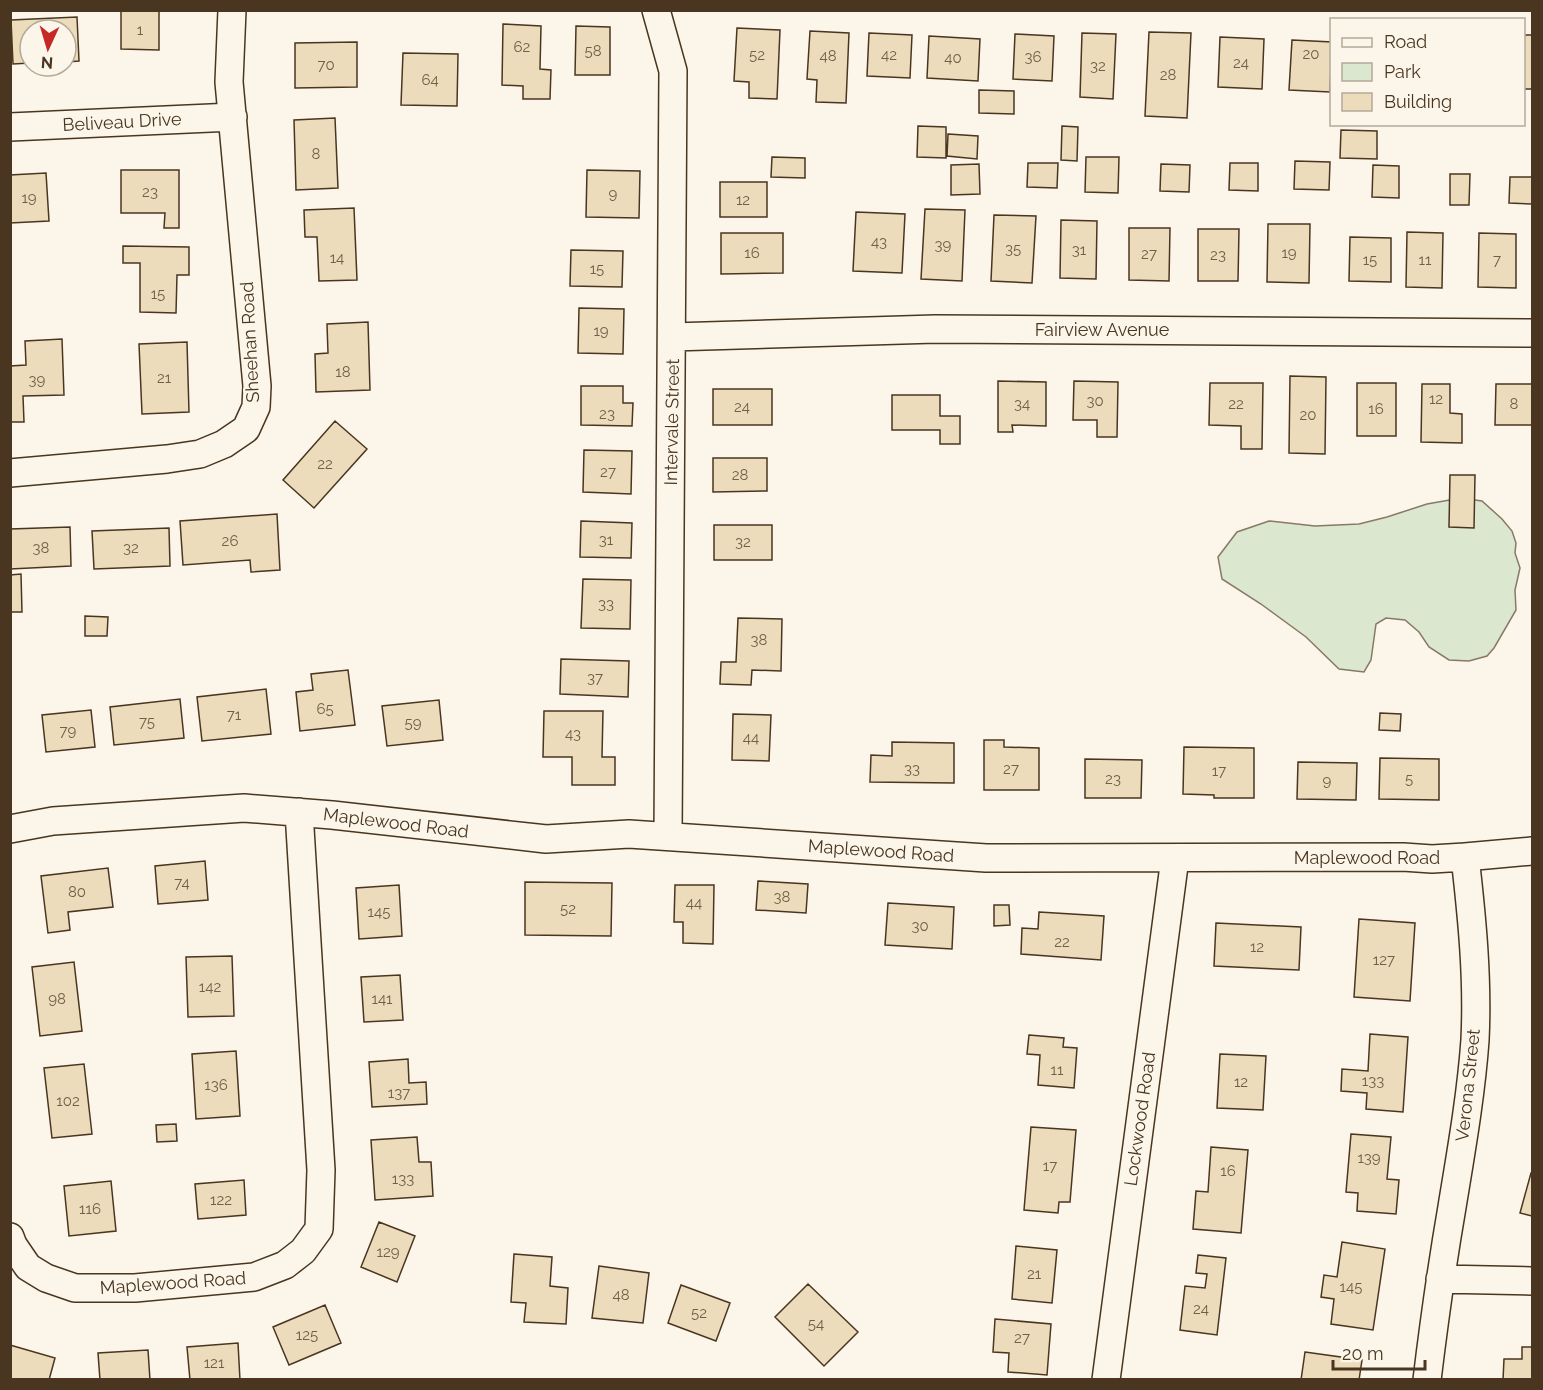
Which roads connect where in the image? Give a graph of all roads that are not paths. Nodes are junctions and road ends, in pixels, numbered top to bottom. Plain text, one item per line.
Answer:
1 (232, 10) edge
2 (656, 10) edge
3 (233, 117) junction
4 (10, 127) edge
5 (1533, 333) edge
6 (672, 337) junction
7 (10, 472) edge
8 (299, 812) junction
9 (10, 829) edge
10 (668, 836) junction
11 (1533, 851) edge
12 (1464, 857) junction
13 (1175, 858) junction
14 (10, 1237) edge
15 (1440, 1278) junction
16 (1533, 1281) edge
17 (1106, 1380) edge
18 (1427, 1380) edge

1 - 3 street, Sheehan Road
2 - 6 street, Intervale Street
3 - 4 street, Beliveau Drive
3 - 7 street, Sheehan Road
5 - 6 street, Fairview Avenue
6 - 10 street, Intervale Street
8 - 9 street, Maplewood Road
8 - 10 street, Maplewood Road
8 - 14 street, Maplewood Road
10 - 13 street, Maplewood Road
11 - 12 street
12 - 13 street, Maplewood Road
12 - 15 street, Verona Street
13 - 17 street, Lockwood Road
15 - 16 street
15 - 18 street, Verona Street

